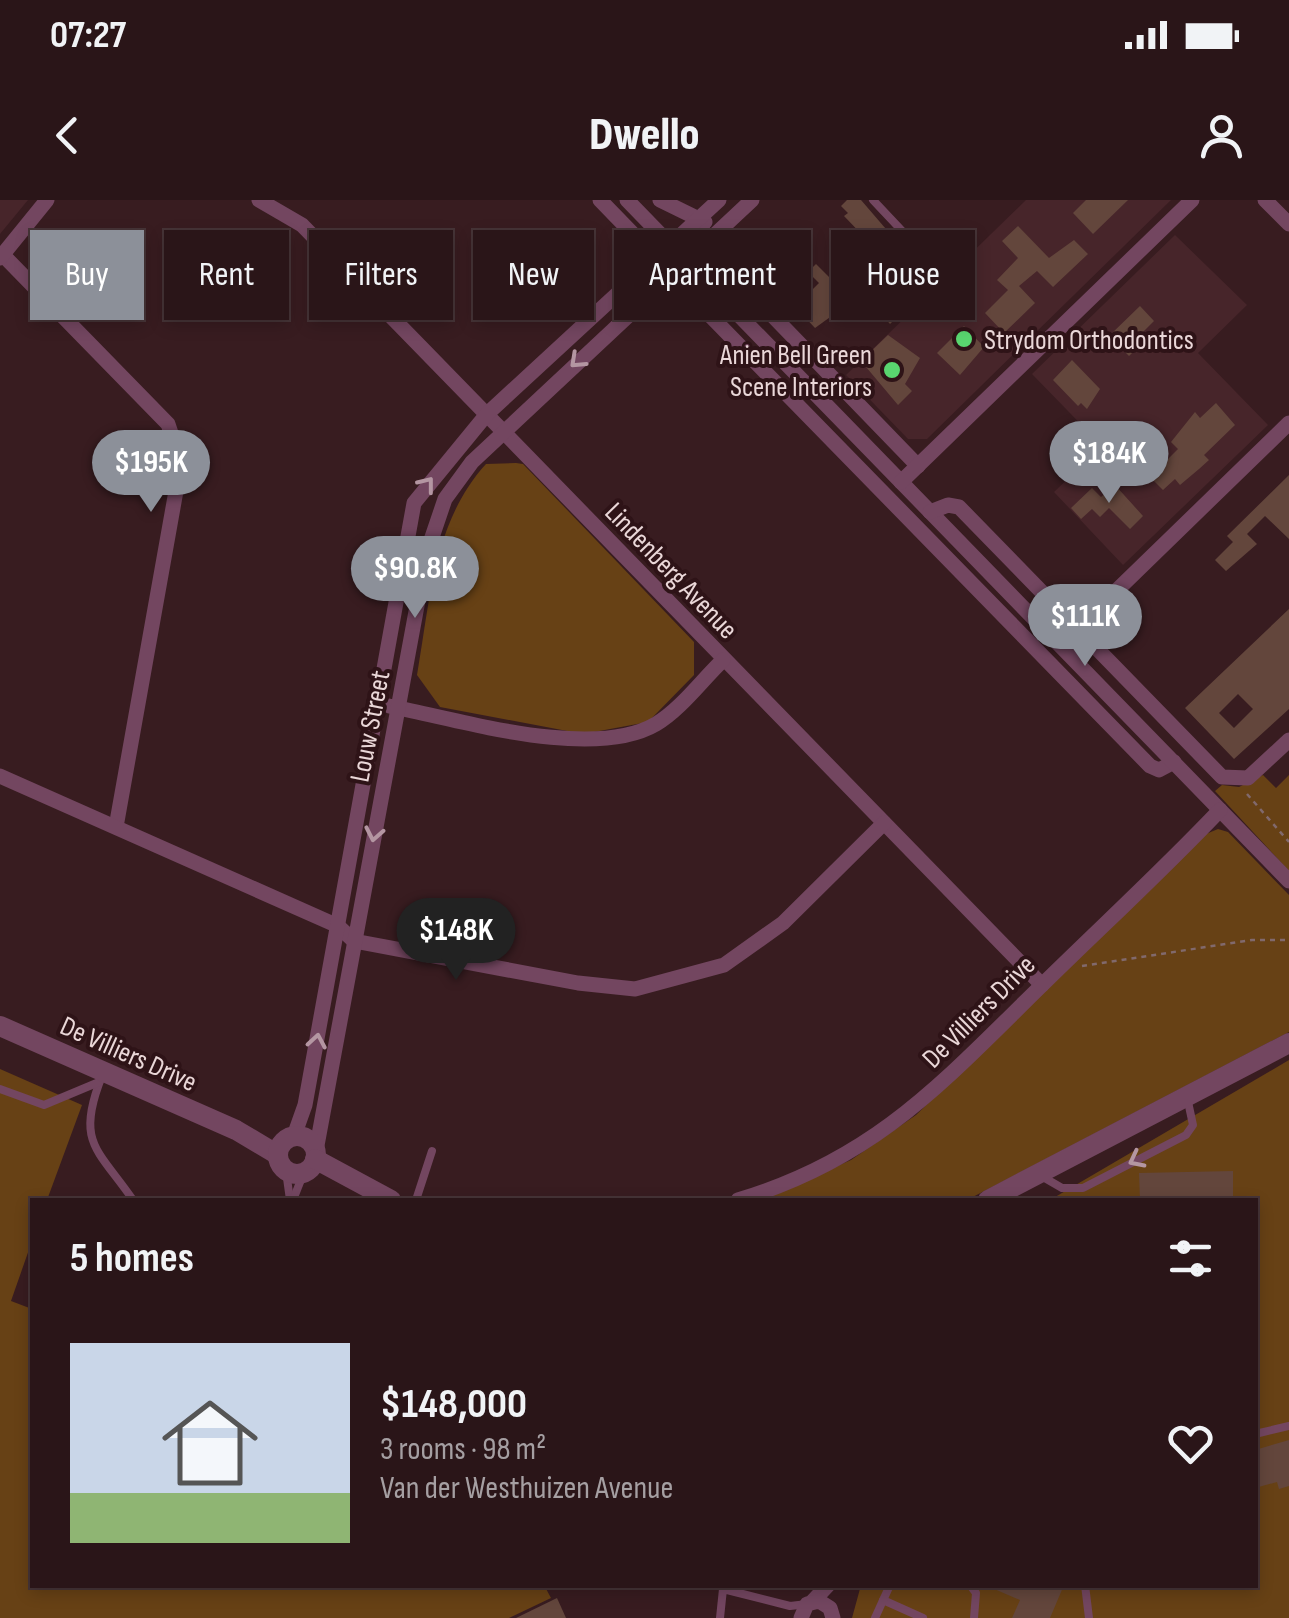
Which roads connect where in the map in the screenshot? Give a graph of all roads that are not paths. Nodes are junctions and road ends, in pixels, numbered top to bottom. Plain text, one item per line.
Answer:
1 (46, 200) edge
2 (259, 200) edge
3 (600, 200) edge
4 (627, 200) edge
5 (660, 200) edge
6 (719, 200) edge
7 (752, 200) edge
8 (873, 200) edge
9 (1192, 200) edge
10 (1265, 200) edge
11 (700, 218) junction
12 (1289, 224) edge
13 (629, 230) edge
14 (656, 230) edge
15 (687, 230) edge
16 (712, 230) edge
17 (720, 230) edge
18 (901, 230) edge
19 (2, 256) edge
20 (614, 298) edge
21 (620, 320) edge
22 (715, 320) edge
23 (743, 320) edge
24 (777, 320) edge
25 (487, 414) junction
26 (1289, 423) edge
27 (502, 431) junction
28 (918, 466) junction
29 (901, 482) junction
30 (930, 512) junction
31 (1078, 629) junction
32 (723, 660) junction
33 (378, 704) junction
34 (398, 708) junction
35 (1289, 740) edge
36 (1174, 762) junction
37 (0, 776) edge
38 (1220, 810) junction
39 (884, 824) junction
40 (116, 827) junction
41 (1289, 882) edge
42 (338, 926) junction
43 (354, 941) junction
44 (1042, 985) junction
45 (0, 1026) edge
46 (1289, 1042) edge
47 (102, 1077) junction
48 (0, 1090) edge
49 (1187, 1098) junction
50 (432, 1151) dead end
51 (298, 1157) junction
52 (1038, 1174) junction
53 (131, 1198) edge
54 (291, 1198) edge
55 (291, 1198) edge
56 (387, 1198) edge
57 (417, 1198) edge
58 (743, 1198) edge
59 (992, 1198) edge
60 (1289, 1426) edge
61 (1258, 1433) edge
62 (826, 1588) edge
63 (830, 1588) edge
64 (889, 1588) edge
65 (972, 1588) edge
66 (1084, 1588) edge
67 (883, 1600) junction
68 (802, 1609) edge
69 (833, 1615) edge
70 (720, 1618) edge
71 (875, 1618) edge
72 (924, 1618) edge
73 (974, 1618) edge
74 (1089, 1618) edge

1 - 19 street
2 - 25 street, Lindenberg Avenue
3 - 13 street
4 - 14 street
5 - 11 street
6 - 11 street, Louw Street
7 - 17 street, Louw Street
8 - 18 lane
9 - 28 street
10 - 12 street
11 - 15 street, Louw Street
11 - 16 street
19 - 40 street
20 - 25 street, Louw Street
21 -> 27 street, Louw Street
22 - 36 street
23 - 29 street
24 - 28 street
25 - 27 street, Lindenberg Avenue
33 -> 25 street, Louw Street
26 - 31 street
27 - 32 street, Lindenberg Avenue
27 - 34 street, Louw Street
28 - 29 street
29 - 30 street
30 - 31 street
30 - 36 street
31 - 35 street
32 - 34 street
32 - 39 street, Lindenberg Avenue
33 - 34 street
33 - 42 street, Louw Street
34 -> 43 street, Louw Street
36 - 38 street
37 - 40 street
38 - 41 street
38 - 44 street, De Villiers Drive
39 - 43 street
39 - 44 street, Lindenberg Avenue
40 - 42 street
42 - 43 street
51 -> 42 street, Louw Street
43 - 51 street, Louw Street
44 - 58 street, De Villiers Drive
45 - 47 street, De Villiers Drive
46 - 49 street
47 - 48 lane
47 - 51 street, De Villiers Drive
47 - 53 lane
49 - 52 street
49 -> 52 lane
50 - 57 lane
51 - 54 lane
51 - 55 lane
51 - 56 street, De Villiers Drive
52 - 59 street
60 - 61 lane
62 - 68 street
63 - 69 street
64 - 67 lane
65 - 73 lane
66 - 74 lane
67 - 71 lane
67 - 72 lane
68 - 69 street
68 - 70 lane

